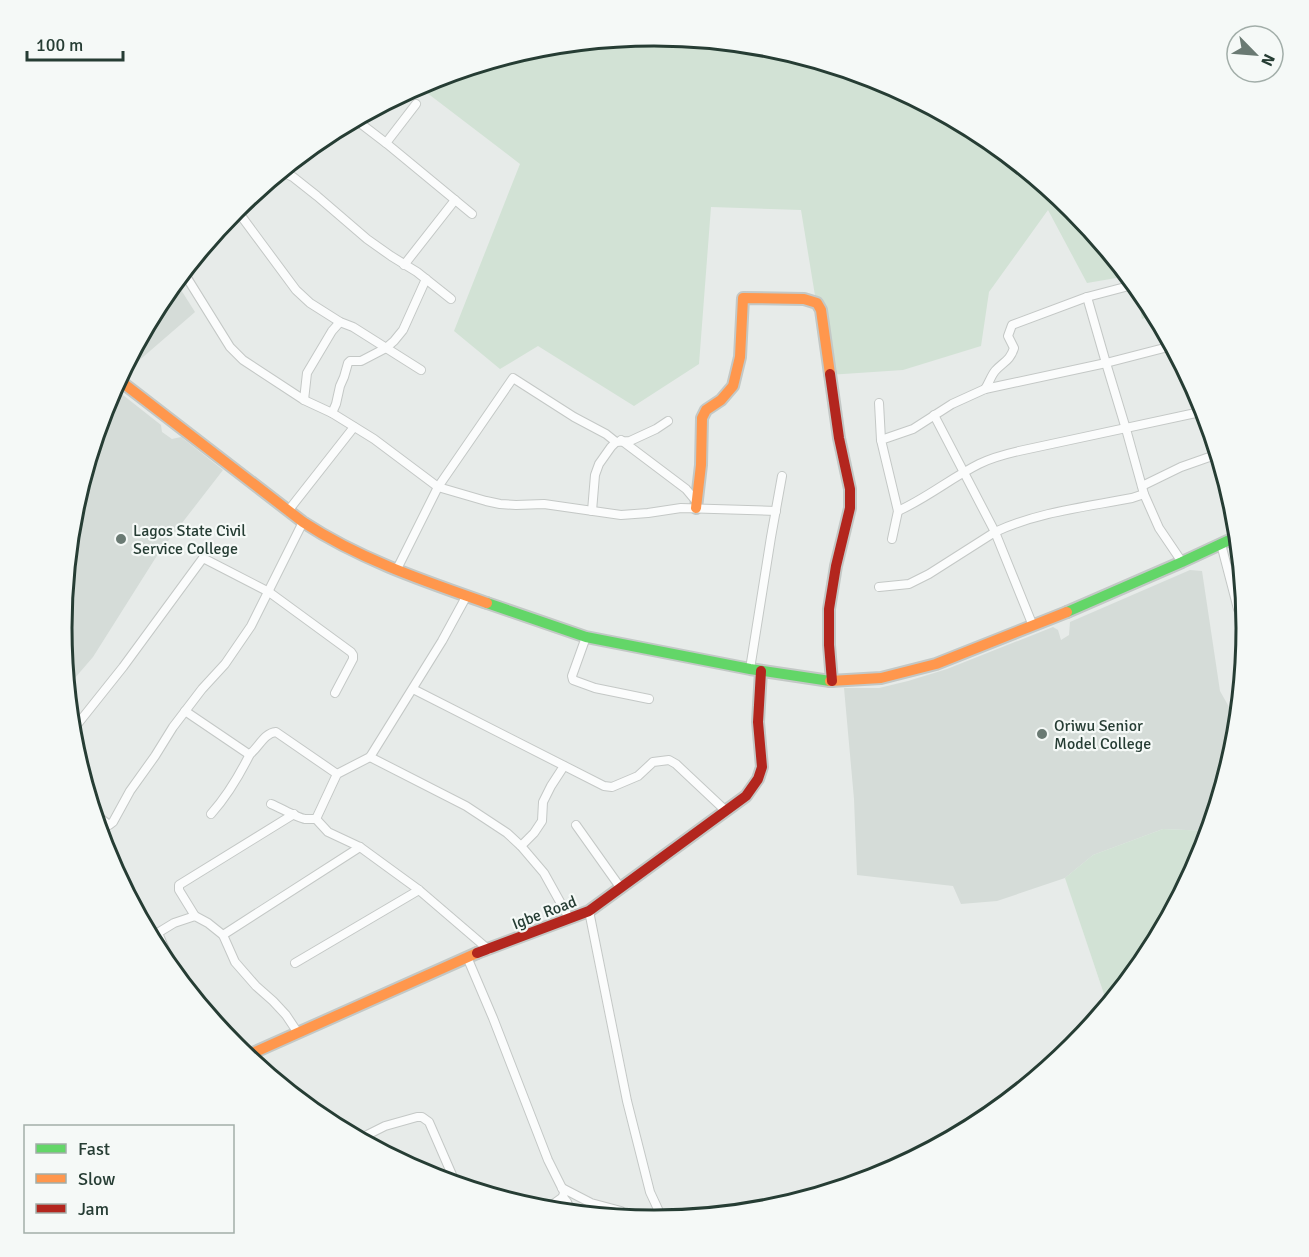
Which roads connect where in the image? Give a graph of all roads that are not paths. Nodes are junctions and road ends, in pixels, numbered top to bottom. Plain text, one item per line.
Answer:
1 (416, 104) dead end
2 (362, 125) edge
3 (386, 143) junction
4 (290, 176) edge
5 (455, 200) junction
6 (472, 214) dead end
7 (242, 218) edge
8 (404, 265) junction
9 (426, 279) junction
10 (189, 280) edge
11 (1125, 287) edge
12 (1087, 297) junction
13 (451, 299) dead end
14 (340, 321) junction
15 (386, 348) junction
16 (1164, 348) edge
17 (1106, 363) junction
18 (421, 370) dead end
19 (126, 386) edge
20 (985, 389) junction
21 (304, 400) junction
22 (879, 403) dead end
23 (332, 413) junction
24 (1195, 413) edge
25 (934, 415) junction
26 (668, 421) dead end
27 (354, 427) junction
28 (1126, 429) junction
29 (881, 440) junction
30 (619, 441) junction
31 (1211, 457) edge
32 (964, 473) junction
33 (782, 476) dead end
34 (438, 487) junction
35 (1143, 490) junction
36 (696, 505) junction
37 (288, 511) junction
38 (592, 511) junction
39 (776, 511) junction
40 (898, 511) junction
41 (303, 522) junction
42 (995, 532) junction
43 (892, 539) dead end
44 (1230, 540) edge
45 (1221, 544) junction
46 (1182, 562) junction
47 (397, 569) junction
48 (879, 587) dead end
49 (269, 592) junction
50 (1235, 595) edge
51 (466, 597) junction
52 (1033, 626) junction
53 (586, 637) junction
54 (755, 670) junction
55 (832, 681) junction
56 (412, 689) junction
57 (335, 693) dead end
58 (649, 699) dead end
59 (185, 711) junction
60 (80, 721) edge
61 (250, 754) junction
62 (370, 757) junction
63 (564, 766) junction
64 (337, 774) junction
65 (271, 804) dead end
66 (726, 812) junction
67 (211, 814) dead end
68 (294, 814) junction
69 (316, 819) junction
70 (105, 822) edge
71 (576, 825) dead end
72 (521, 846) junction
73 (360, 847) junction
74 (620, 887) junction
75 (419, 890) junction
76 (589, 911) junction
77 (195, 916) junction
78 (569, 918) junction
79 (158, 932) edge
80 (223, 935) junction
81 (489, 950) junction
82 (467, 957) junction
83 (295, 963) dead end
84 (298, 1033) junction
85 (256, 1052) edge
86 (367, 1135) edge
87 (452, 1174) edge
88 (562, 1188) junction
89 (563, 1197) junction
90 (556, 1202) edge
91 (568, 1204) edge
92 (612, 1209) edge
93 (658, 1210) edge

1 - 3 street
2 - 3 street
3 - 5 street
4 - 8 street
5 - 6 street
5 - 8 street
7 - 14 street
8 - 9 street
9 - 13 street
9 - 15 street
10 - 21 street
11 - 12 street
12 - 17 street
12 - 20 street
14 - 15 street
14 - 21 street
15 - 18 street
15 - 23 street
16 - 17 street
17 - 20 street
17 - 28 street
19 - 37 street
20 - 25 street
21 - 23 street
22 - 29 street
23 - 27 street
24 - 28 street
25 - 29 street
25 - 32 street
26 - 30 street
27 - 34 street
27 - 37 street
28 - 32 street
28 - 35 street
29 - 40 street
30 - 34 street
30 - 36 street
30 - 38 street
31 - 35 street
32 - 40 street
32 - 42 street
33 - 39 street
34 - 38 street
34 - 47 street
35 - 42 street
35 - 46 street
36 - 38 street
36 - 39 street
36 - 55 street
37 - 41 street
39 - 54 street
40 - 43 street
41 - 47 street
41 - 49 street
42 - 48 street
42 - 52 street
44 - 45 street
45 - 46 street
45 - 50 street
46 - 52 street
47 - 51 street
49 - 57 street
49 - 59 street
49 - 60 street
51 - 53 street
51 - 56 street
52 - 55 street
53 - 54 street
53 - 58 street
54 - 55 street
54 - 66 street, Igbe Road
56 - 62 street
56 - 63 street
59 - 61 street
59 - 70 street
61 - 64 street
61 - 67 street
62 - 64 street
62 - 72 street
63 - 66 street
63 - 72 street
64 - 69 street
65 - 68 street
66 - 74 street, Igbe Road
68 - 69 street
68 - 77 street
69 - 73 street
71 - 74 street
72 - 78 street
73 - 75 street
73 - 80 street
74 - 76 street, Igbe Road
75 - 81 street
75 - 83 street
76 - 78 street, Igbe Road
76 - 93 street
77 - 79 street
77 - 80 street
78 - 81 street, Igbe Road
80 - 84 street
81 - 82 street, Igbe Road
82 - 84 street, Igbe Road
82 - 88 street
84 - 85 street, Igbe Road
86 - 87 street
88 - 89 street
88 - 92 street
89 - 90 street
89 - 91 street

